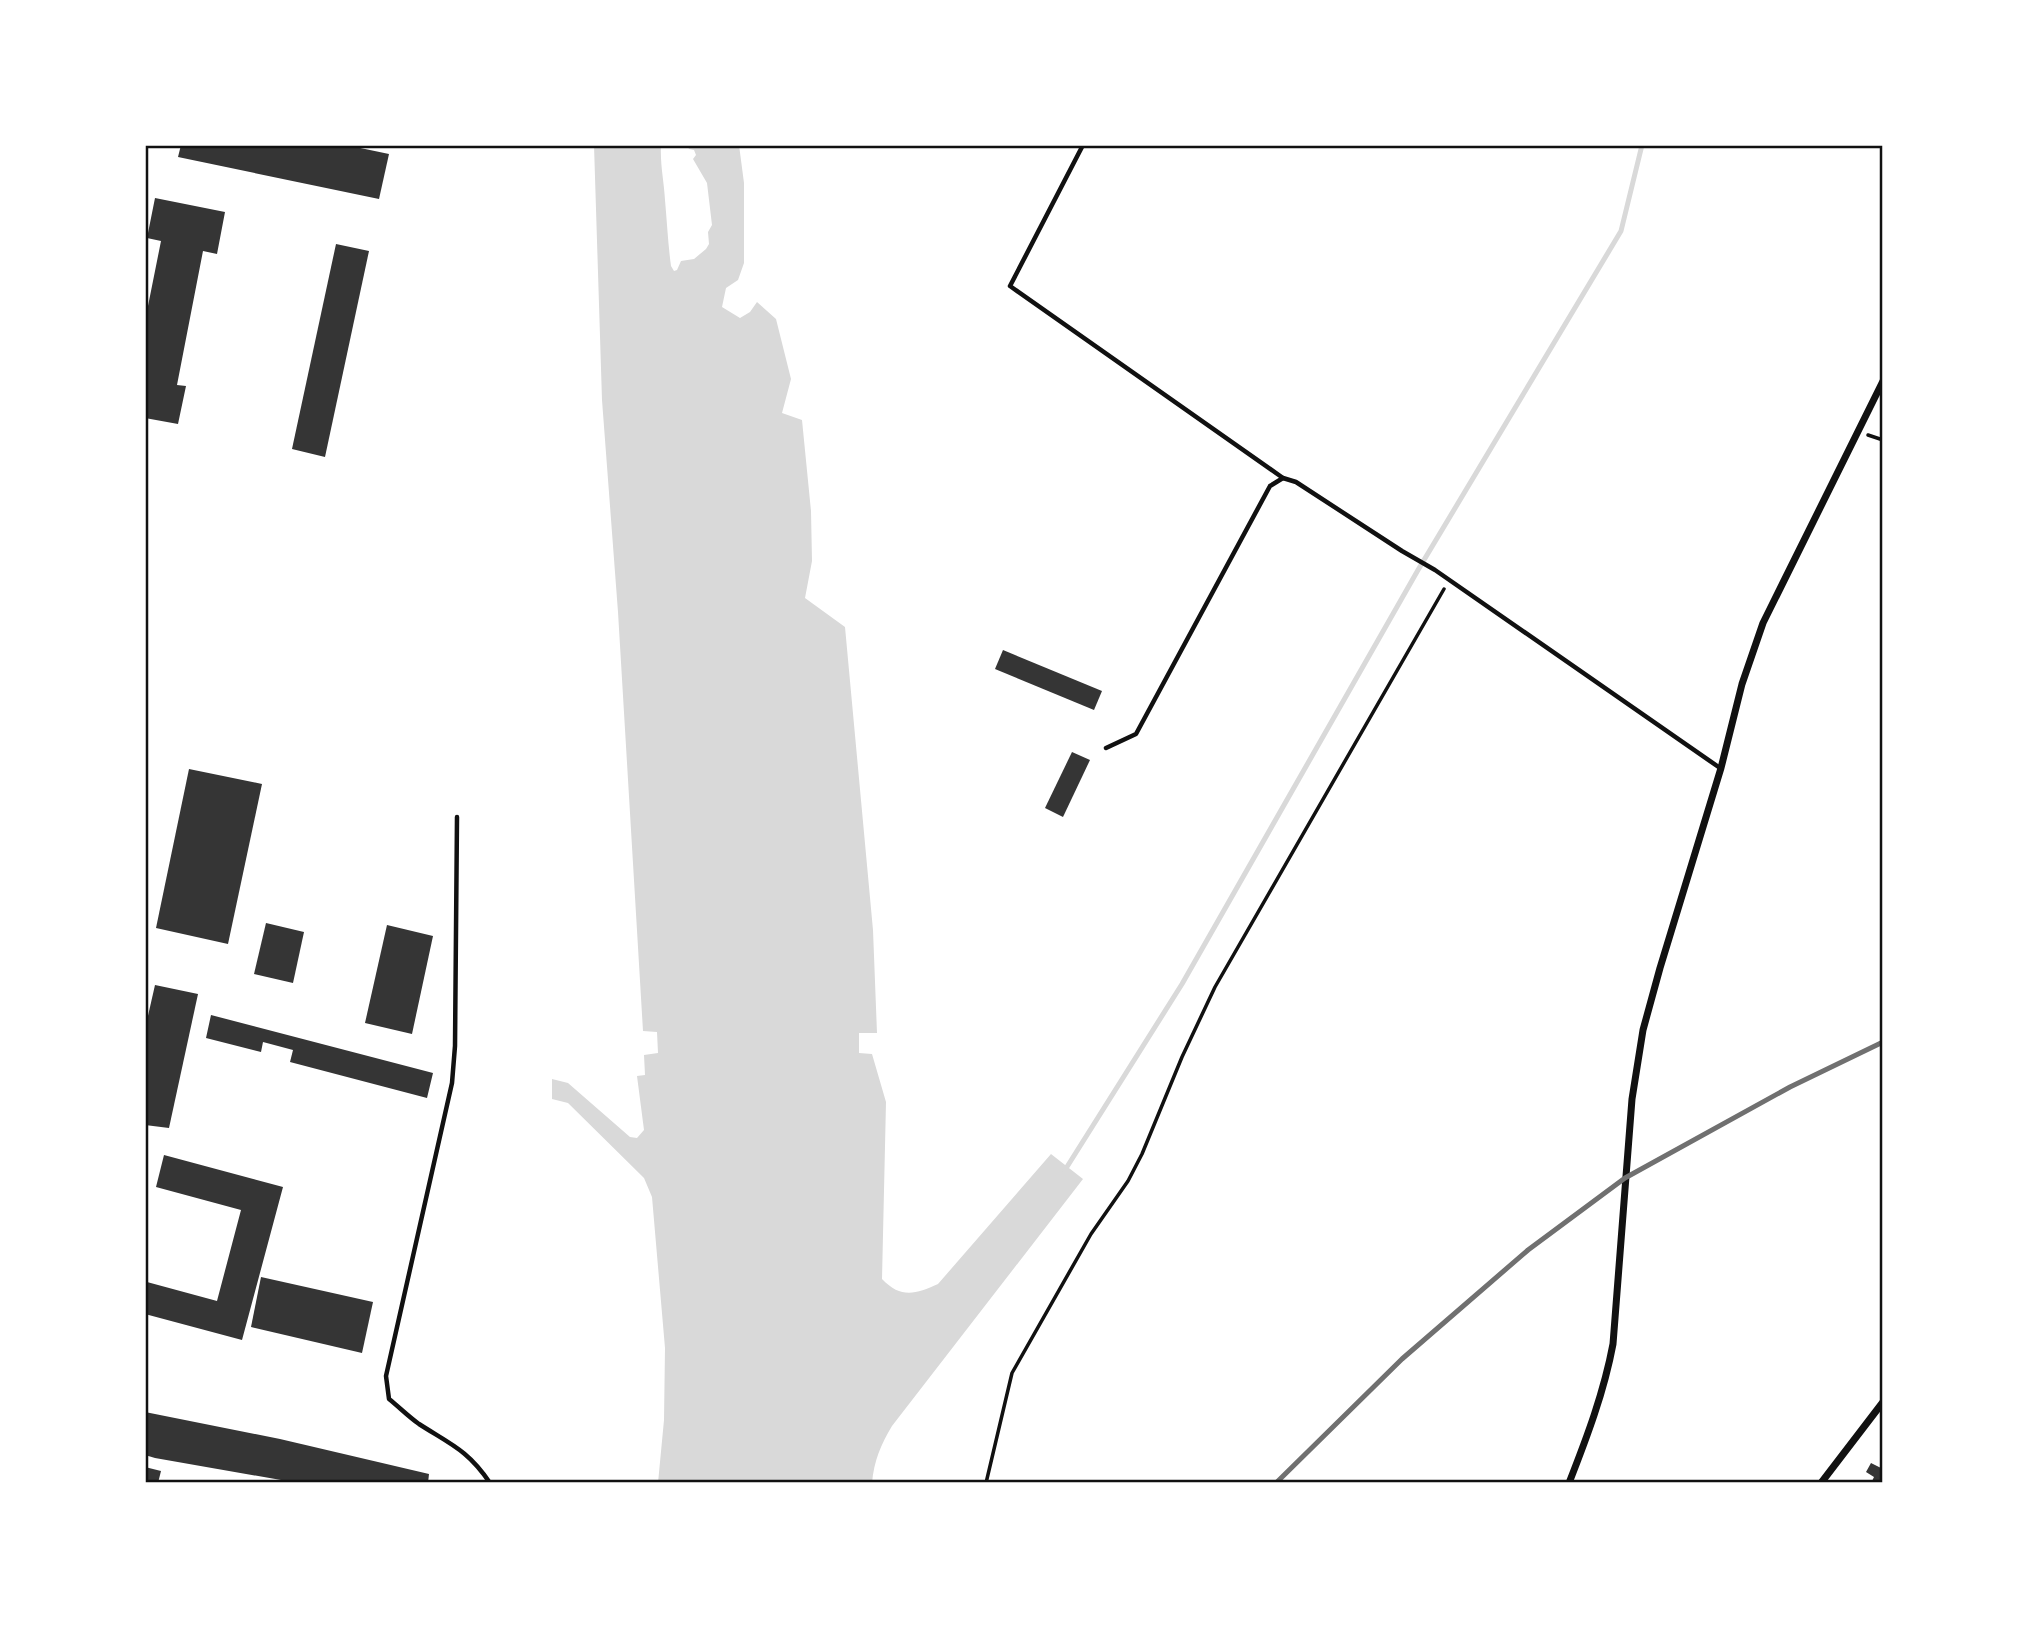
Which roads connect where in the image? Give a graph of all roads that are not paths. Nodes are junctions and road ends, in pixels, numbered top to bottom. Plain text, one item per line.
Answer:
1 (1083, 145) edge
2 (1883, 381) edge
3 (1283, 478) junction
4 (1106, 748) dead end
5 (1721, 768) junction
6 (457, 817) dead end
7 (1883, 1402) edge
8 (490, 1483) edge
9 (1569, 1483) edge
10 (1821, 1483) edge

1 - 3 lane
2 - 5 street
3 - 4 lane
3 - 5 lane
5 - 9 street
6 - 8 lane
7 - 10 street

